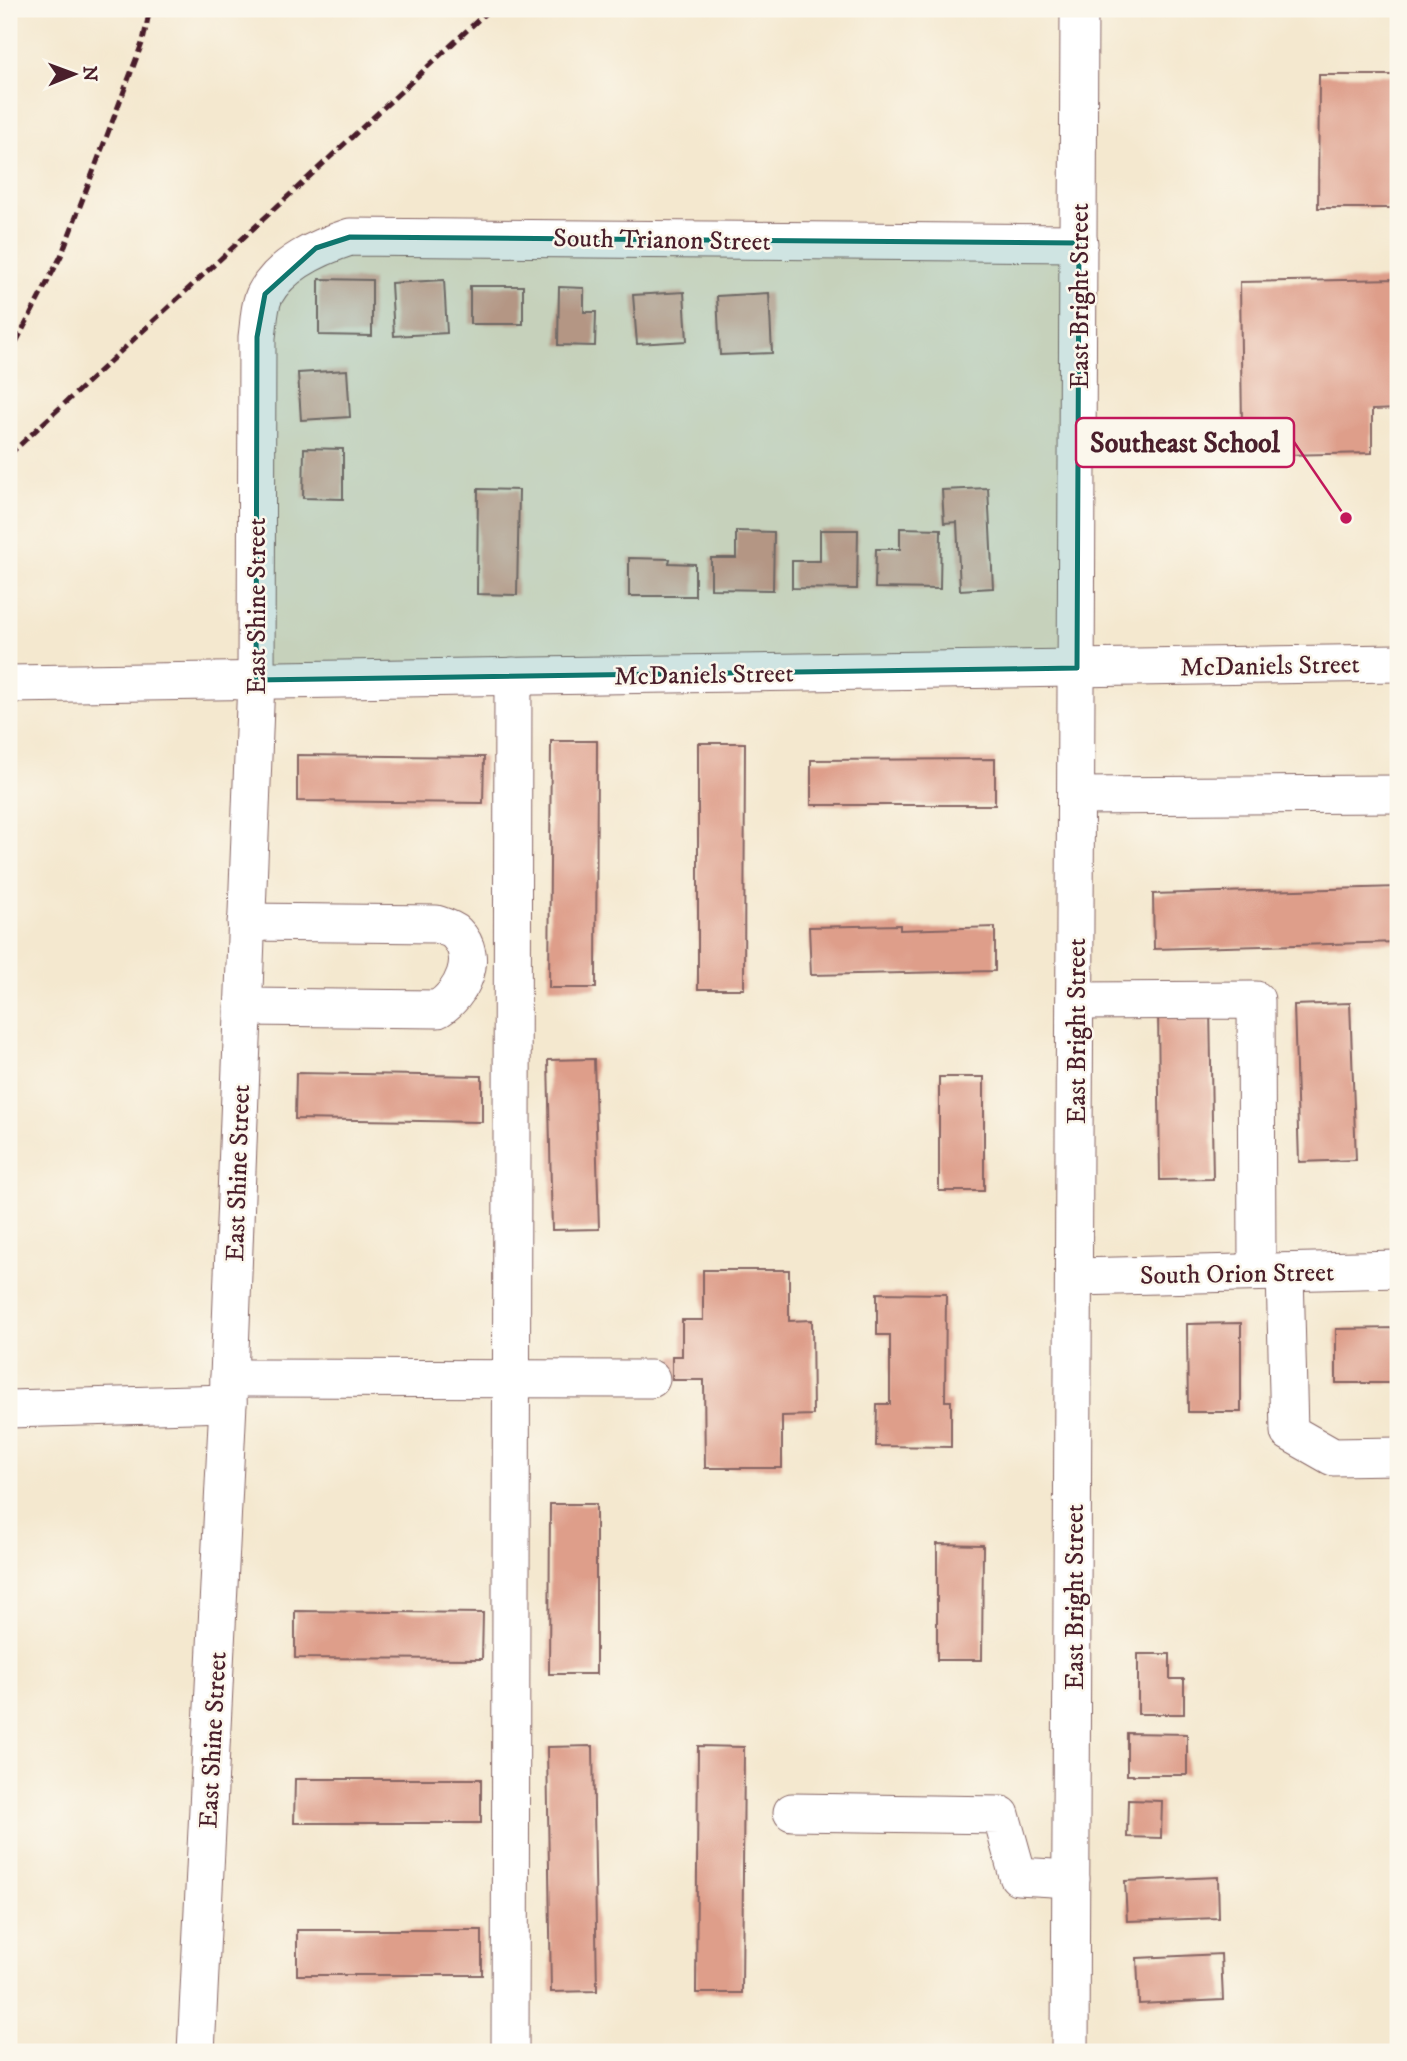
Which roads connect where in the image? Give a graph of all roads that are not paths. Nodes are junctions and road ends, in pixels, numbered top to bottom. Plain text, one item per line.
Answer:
1 (1079, 9) edge
2 (1079, 243) junction
3 (265, 294) joint
4 (1398, 663) edge
5 (1077, 668) junction
6 (513, 676) junction
7 (256, 680) junction
8 (9, 684) edge
9 (1398, 794) edge
10 (1076, 796) junction
11 (246, 922) junction
12 (1076, 1001) junction
13 (243, 1007) junction
14 (1398, 1269) edge
15 (1271, 1272) junction
16 (1076, 1277) junction
17 (512, 1379) junction
18 (651, 1379) dead end
19 (229, 1391) junction
20 (9, 1409) edge
21 (1398, 1456) edge
22 (792, 1812) dead end
23 (1072, 1879) junction
24 (197, 2052) edge
25 (510, 2052) edge
26 (1070, 2052) edge

1 - 2 street, East Bright Street
2 - 3 street, South Trianon Street
2 - 5 street, East Bright Street
3 - 7 street, East Shine Street
4 - 5 street, McDaniels Street
5 - 6 street, McDaniels Street
5 - 10 street, East Bright Street
6 - 7 street, McDaniels Street
6 - 17 street
7 - 8 street, McDaniels Street
7 - 11 street, East Shine Street
9 - 10 street
10 - 12 street, East Bright Street
11 - 13 street, East Shine Street
11 - 13 street
12 - 15 street
12 - 16 street, East Bright Street
13 - 19 street, East Shine Street
14 - 15 street, South Orion Street
15 - 16 street, South Orion Street
15 - 21 street
16 - 23 street, East Bright Street
17 - 18 street
17 - 19 street
17 - 25 street
19 - 20 street
19 - 24 street, East Shine Street
22 - 23 street
23 - 26 street, East Bright Street

